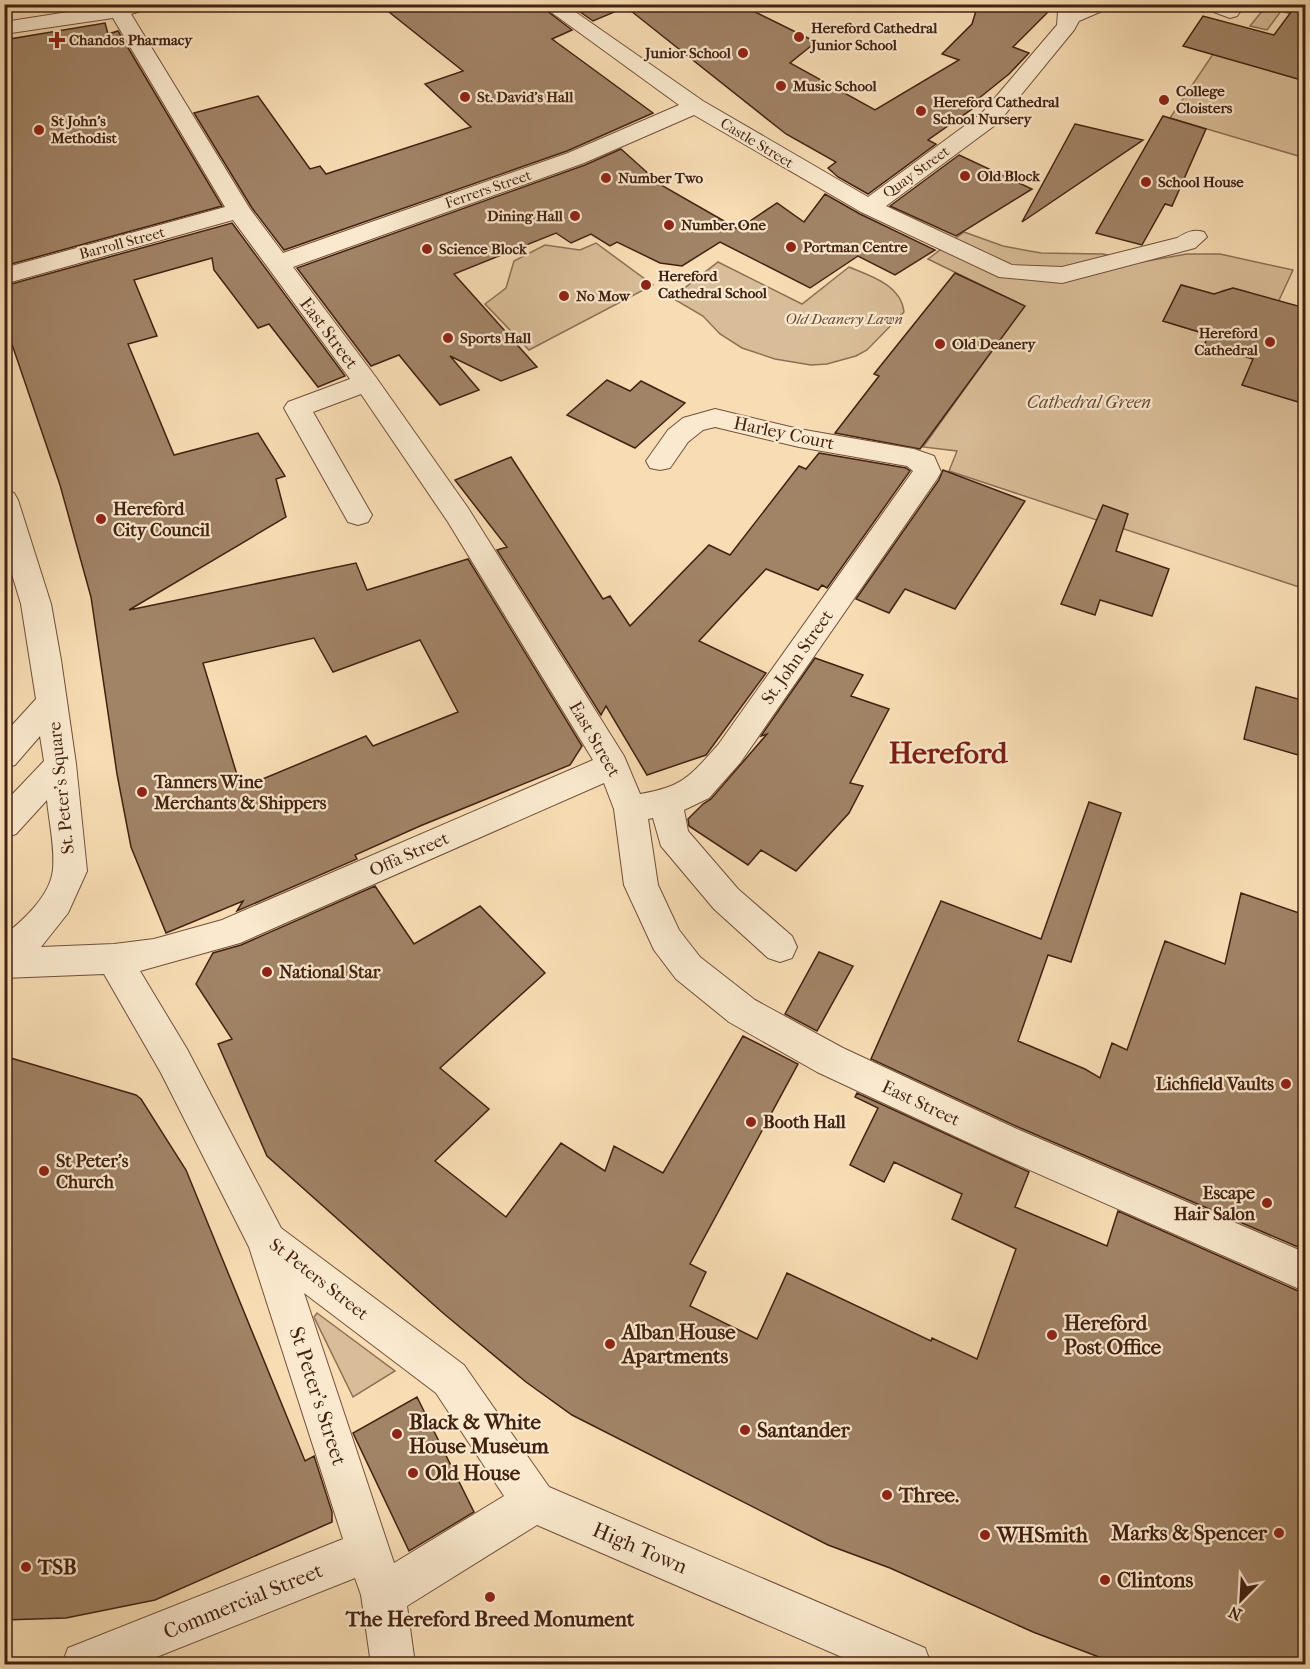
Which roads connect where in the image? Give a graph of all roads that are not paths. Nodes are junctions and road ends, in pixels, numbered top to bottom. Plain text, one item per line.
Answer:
1 (550, 4) edge
2 (1102, 4) edge
3 (1210, 4) edge
4 (131, 8) edge
5 (1065, 11) edge
6 (1230, 12) dead end
7 (4, 28) edge
8 (695, 106) junction
9 (869, 207) junction
10 (239, 211) junction
11 (1195, 237) dead end
12 (277, 264) junction
13 (4, 276) edge
14 (366, 382) junction
15 (660, 461) dead end
16 (924, 463) joint
17 (4, 500) edge
18 (358, 515) dead end
19 (51, 703) junction
20 (4, 756) edge
21 (60, 764) junction
22 (613, 765) junction
23 (666, 803) junction
24 (630, 809) junction
25 (4, 825) edge
26 (780, 946) dead end
27 (4, 956) edge
28 (114, 959) junction
29 (4, 963) edge
30 (267, 1241) junction
31 (1305, 1273) edge
32 (534, 1502) junction
33 (368, 1551) junction
34 (383, 1595) junction
35 (84, 1665) edge
36 (393, 1665) edge
37 (909, 1665) edge

1 - 8 street, Castle Street
2 - 5 street
3 - 6 street
4 - 7 street
4 - 10 street, East Street
5 - 9 street, Quay Street
8 - 9 street, Castle Street
8 - 12 street, Ferrers Street
9 - 11 street, Castle Street
10 - 12 street, East Street
10 - 13 street, Barroll Street
12 - 14 street, East Street
14 - 18 street
14 - 22 street, East Street
15 - 16 street, Harley Court
16 - 23 street, St. John Street
17 - 19 street, St. Peter's Square
19 - 20 street
19 - 21 street, St. Peter's Square
21 - 25 street
21 - 27 street, St. Peter's Square
22 - 24 street, East Street
22 - 28 street, Offa Street
23 - 24 street, St. John Street
23 - 26 street
24 - 31 street, East Street
28 - 29 street, Offa Street
28 - 30 street, St Peters Street
30 - 32 street, St Peters Street
30 - 33 street, St Peter's Street
32 - 34 street
32 - 37 street, High Town
33 - 34 street
33 - 35 street, Commercial Street
34 - 36 street

